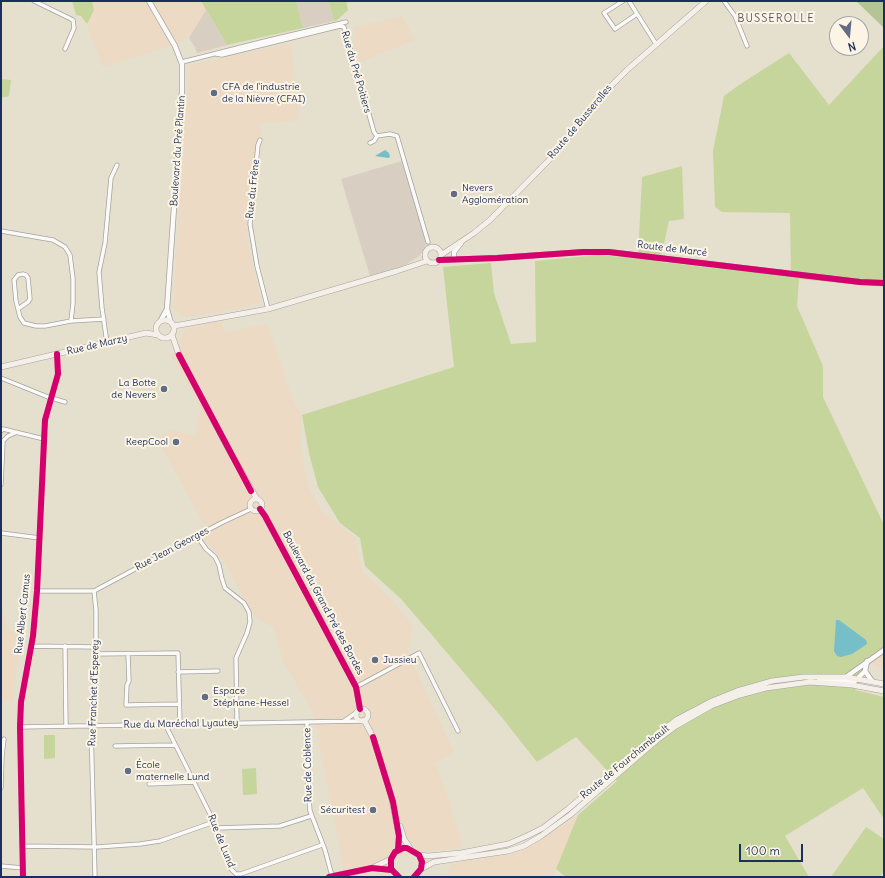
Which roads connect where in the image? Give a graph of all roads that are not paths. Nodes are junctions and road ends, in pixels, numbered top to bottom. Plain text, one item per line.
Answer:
1 (34, 1) edge
2 (149, 1) edge
3 (622, 1) edge
4 (629, 1) edge
5 (706, 1) edge
6 (724, 1) edge
7 (637, 14) junction
8 (344, 27) junction
9 (656, 44) junction
10 (746, 46) dead end
11 (65, 49) dead end
12 (216, 54) junction
13 (182, 62) junction
14 (377, 136) junction
15 (260, 140) dead end
16 (370, 143) dead end
17 (117, 165) dead end
18 (1, 231) edge
19 (463, 240) junction
20 (428, 242) junction
21 (433, 247) junction
22 (426, 252) junction
23 (440, 255) junction
24 (456, 259) junction
25 (427, 261) junction
26 (407, 268) junction
27 (884, 283) edge
28 (18, 309) junction
29 (167, 309) junction
30 (268, 309) junction
31 (104, 319) junction
32 (161, 320) junction
33 (170, 320) junction
34 (71, 321) junction
35 (174, 326) junction
36 (156, 327) junction
37 (146, 333) junction
38 (158, 335) junction
39 (172, 335) junction
40 (165, 338) junction
41 (107, 343) junction
42 (57, 354) junction
43 (179, 355) junction
44 (1, 367) edge
45 (1, 379) edge
46 (51, 398) junction
47 (65, 402) dead end
48 (1, 431) edge
49 (15, 433) junction
50 (1, 439) edge
51 (44, 440) junction
52 (3, 445) junction
53 (1, 485) edge
54 (251, 491) junction
55 (257, 499) junction
56 (251, 501) junction
57 (251, 509) junction
58 (260, 509) junction
59 (1, 532) edge
60 (197, 536) junction
61 (40, 538) junction
62 (37, 590) junction
63 (94, 591) junction
64 (31, 646) junction
65 (65, 646) junction
66 (96, 647) junction
67 (884, 650) edge
68 (95, 654) junction
69 (128, 654) junction
70 (867, 661) junction
71 (218, 670) dead end
72 (855, 671) junction
73 (865, 671) junction
74 (178, 672) junction
75 (846, 677) junction
76 (858, 679) junction
77 (872, 681) junction
78 (810, 682) junction
79 (884, 684) edge
80 (864, 686) junction
81 (356, 687) junction
82 (884, 691) edge
83 (179, 704) junction
84 (359, 710) junction
85 (363, 720) junction
86 (343, 721) junction
87 (307, 722) junction
88 (237, 723) junction
89 (165, 724) junction
90 (180, 724) junction
91 (66, 726) junction
92 (91, 726) junction
93 (20, 727) junction
94 (458, 731) dead end
95 (4, 739) dead end
96 (175, 745) junction
97 (115, 746) dead end
98 (2, 756) edge
99 (194, 782) junction
100 (149, 784) dead end
101 (1, 788) edge
102 (395, 812) junction
103 (311, 816) junction
104 (214, 822) junction
105 (216, 828) junction
106 (322, 845) junction
107 (22, 846) junction
108 (93, 847) junction
109 (410, 848) junction
110 (398, 850) junction
111 (419, 854) junction
112 (391, 859) junction
113 (1, 866) edge
114 (23, 868) junction
115 (372, 868) junction
116 (421, 869) junction
117 (392, 870) junction
118 (331, 876) edge
119 (23, 877) edge
120 (95, 877) edge
121 (399, 877) edge
122 (414, 877) edge

1 - 11 street
2 - 13 street, Boulevard du Pré Plantin
3 - 7 street
4 - 7 street
5 - 9 main road, Route de Busserolles
6 - 10 street
7 - 9 street
8 - 12 street, Rue du Pré Poitiers
8 - 12 street, Rue du Pré Poitiers
8 - 14 street, Rue du Pré Poitiers
9 - 19 main road, Route de Busserolles
12 - 13 street, Rue du Pré Poitiers
13 - 29 street, Boulevard du Pré Plantin
14 - 16 street
14 - 20 street
15 - 30 street, Rue du Frêne
17 - 31 street
18 - 34 street
19 - 23 main road, Route de Busserolles
19 - 24 street
20 - 21 main road
20 - 22 main road
21 - 22 main road
21 - 23 main road
22 - 25 main road
22 - 26 main road
23 - 24 street, Route de Marcé
23 - 25 main road
24 - 27 street, Route de Marcé
25 - 26 main road
26 - 30 main road
28 - 28 street
28 - 34 street
29 - 32 street, Boulevard du Pré Plantin
29 - 33 street, Boulevard du Pré Plantin
30 - 35 main road
31 - 34 street
31 - 41 street
32 - 33 main road
32 - 36 main road
33 - 35 main road
35 - 39 main road
36 - 37 main road, Rue de Marzy
36 - 38 main road
37 - 38 main road, Rue de Marzy
37 - 41 main road, Rue de Marzy
38 - 40 main road
39 - 40 main road
39 - 43 main road
40 - 43 main road
41 - 42 main road, Rue de Marzy
42 - 44 main road, Rue de Marzy
42 - 46 street, Rue Albert Camus
43 - 54 main road
45 - 46 street
46 - 47 street
46 - 51 street, Rue Albert Camus
48 - 49 street
49 - 51 street
49 - 52 street
50 - 52 street
51 - 61 street, Rue Albert Camus
52 - 53 street
54 - 55 main road
54 - 56 main road
55 - 56 main road
55 - 58 main road
56 - 57 main road
57 - 58 main road
57 - 60 street, Rue Jean Georges
58 - 81 main road, Boulevard du Grand Pré des Bordes
59 - 61 street
60 - 63 street, Rue Jean Georges
60 - 88 street
61 - 62 street, Rue Albert Camus
62 - 63 street
62 - 64 street, Rue Albert Camus
63 - 66 street, Rue Franchet d'Esperey
64 - 65 street
64 - 93 street, Rue Albert Camus
65 - 66 street
65 - 91 street
66 - 68 street, Rue Franchet d'Esperey
67 - 70 street
68 - 69 street
68 - 92 street, Rue Franchet d'Esperey
69 - 74 street
69 - 83 street
70 - 72 street
70 - 73 street
71 - 74 street
72 - 75 street
72 - 76 street
73 - 76 street
73 - 77 street
74 - 83 street
75 - 76 main road, Route de Fourchambault
75 - 111 main road, Route de Fourchambault
76 - 77 main road, Route de Fourchambault
76 - 78 street
76 - 80 street
77 - 79 main road, Route de Fourchambault
78 - 80 main road
78 - 116 main road
80 - 82 main road
81 - 84 main road, Boulevard du Grand Pré des Bordes
81 - 94 street
83 - 90 street
84 - 85 main road
84 - 85 main road
84 - 86 street
85 - 86 street, Rue du Maréchal Lyautey
85 - 102 main road
86 - 87 street, Rue du Maréchal Lyautey
87 - 88 street, Rue du Maréchal Lyautey
87 - 103 street, Rue de Coblence
88 - 90 street, Rue du Maréchal Lyautey
89 - 90 street, Rue du Maréchal Lyautey
89 - 92 street, Rue du Maréchal Lyautey
89 - 96 street, Rue de Lund
91 - 92 street, Rue du Maréchal Lyautey
91 - 93 street, Rue du Maréchal Lyautey
92 - 108 street, Rue Franchet d'Esperey
93 - 107 street, Rue Albert Camus
95 - 98 street
96 - 97 street
96 - 99 street, Rue de Lund
98 - 101 street
99 - 100 street
99 - 104 street, Rue de Lund
102 - 109 main road
102 - 110 main road
103 - 105 street
103 - 106 street, Rue de Coblence
104 - 105 street, Rue de Lund
104 - 108 street
105 - 106 street, Rue de Lund
106 - 118 street, Rue de Coblence
107 - 108 street
107 - 114 street, Rue Albert Camus
108 - 120 street, Rue Franchet d'Esperey
109 - 110 main road
109 - 111 main road
110 - 112 main road
111 - 116 main road
112 - 115 main road
112 - 117 main road
113 - 114 street
114 - 119 street, Rue Albert Camus
115 - 117 main road
115 - 118 main road
116 - 122 main road
117 - 121 main road

